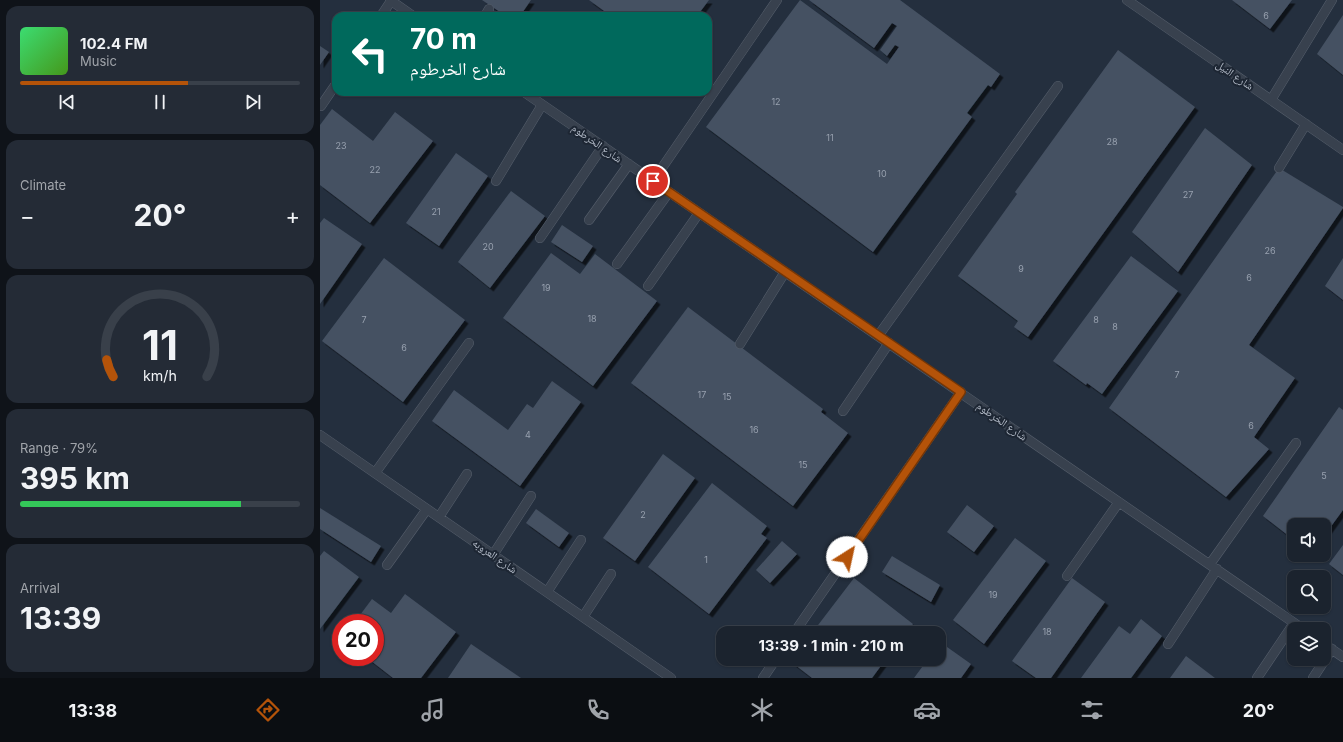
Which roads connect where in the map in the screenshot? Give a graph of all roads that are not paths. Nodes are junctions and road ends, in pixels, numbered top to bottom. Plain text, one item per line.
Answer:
1 (391, 0) edge
2 (778, 0) edge
3 (1127, 0) edge
4 (1332, 0) edge
5 (384, 12) edge
6 (408, 12) edge
7 (1058, 86) dead end
8 (332, 90) edge
9 (530, 96) edge
10 (712, 96) edge
11 (712, 96) edge
12 (1271, 100) junction
13 (542, 105) junction
14 (321, 106) edge
15 (1306, 124) junction
16 (603, 146) junction
17 (1343, 150) edge
18 (629, 164) junction
19 (1279, 168) dead end
20 (496, 180) dead end
21 (653, 181) junction
22 (669, 192) junction
23 (699, 213) junction
24 (589, 220) dead end
25 (540, 238) dead end
26 (617, 264) dead end
27 (785, 272) junction
28 (648, 286) dead end
29 (878, 336) junction
30 (469, 343) dead end
31 (889, 343) junction
32 (740, 344) dead end
33 (961, 392) junction
34 (843, 410) dead end
35 (320, 434) edge
36 (1296, 444) dead end
37 (375, 473) junction
38 (467, 474) dead end
39 (531, 496) dead end
40 (1119, 502) junction
41 (427, 509) junction
42 (439, 517) junction
43 (581, 540) dead end
44 (493, 555) junction
45 (388, 565) dead end
46 (1213, 567) junction
47 (611, 574) dead end
48 (1067, 576) dead end
49 (547, 592) junction
50 (583, 617) junction
51 (1293, 622) edge
52 (799, 626) edge
53 (1287, 633) edge
54 (1168, 644) dead end
55 (1332, 649) joint
56 (1343, 657) edge
57 (771, 666) edge
58 (671, 678) edge
59 (763, 678) edge
60 (1257, 678) edge
61 (1313, 678) edge

1 - 5 lane
1 - 6 lane
2 - 11 lane
3 - 12 lane, شارع النيل
4 - 12 lane
7 - 29 lane
8 - 14 lane
9 - 13 lane, شارع الخرطوم
10 - 21 lane
12 - 15 lane, شارع النيل
13 - 16 lane, شارع الخرطوم
13 - 20 lane
15 - 17 lane, شارع النيل
15 - 19 lane
16 - 18 lane, شارع الخرطوم
16 - 25 lane
18 - 21 lane, شارع الخرطوم
18 - 24 lane
21 - 22 lane, شارع الخرطوم
22 - 23 lane, شارع الخرطوم
22 - 26 lane
23 - 27 lane, شارع الخرطوم
23 - 28 lane
27 - 29 lane, شارع الخرطوم
27 - 32 lane
29 - 31 lane, شارع الخرطوم
30 - 37 lane
31 - 33 lane, شارع الخرطوم
31 - 34 lane
33 - 40 lane, شارع الخرطوم
33 - 52 lane
35 - 37 lane, شارع العروبه
36 - 46 lane
37 - 41 lane, شارع العروبه
38 - 42 lane
39 - 44 lane
40 - 46 lane, شارع الخرطوم
40 - 48 lane
41 - 42 lane, شارع العروبه
41 - 45 lane
42 - 44 lane, شارع العروبه
43 - 49 lane
44 - 49 lane, شارع العروبه
46 - 51 lane, شارع الخرطوم
46 - 54 lane
47 - 50 lane
49 - 50 lane, شارع العروبه
50 - 58 lane, شارع العروبه
53 - 60 lane
55 - 56 lane
55 - 61 lane
57 - 59 lane

